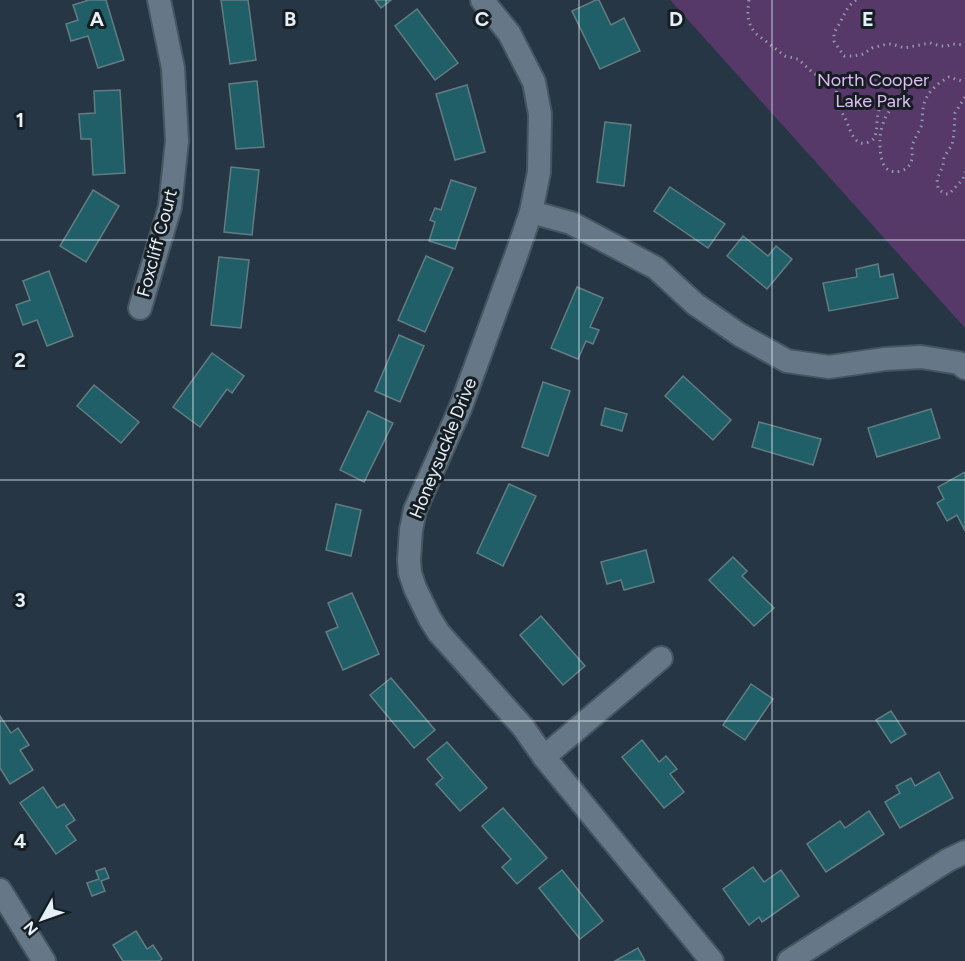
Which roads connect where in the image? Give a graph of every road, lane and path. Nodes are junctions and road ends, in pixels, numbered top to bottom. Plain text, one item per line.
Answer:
1 (159, 0) edge
2 (482, 0) edge
3 (748, 0) edge
4 (856, 0) edge
5 (965, 45) edge
6 (965, 82) edge
7 (965, 97) edge
8 (965, 172) edge
9 (531, 212) junction
10 (140, 308) dead end
11 (965, 368) edge
12 (661, 658) dead end
13 (544, 757) junction
14 (965, 852) edge
15 (0, 890) edge
16 (44, 961) edge
17 (712, 961) edge
18 (789, 961) edge

1 - 10 street, Foxcliff Court
2 - 9 street, Honeysuckle Drive
3 - 6 path
4 - 5 path
7 - 8 path
9 - 11 street
9 - 13 street, Honeysuckle Drive
12 - 13 street
13 - 17 street, Honeysuckle Drive
14 - 18 street
15 - 16 street

